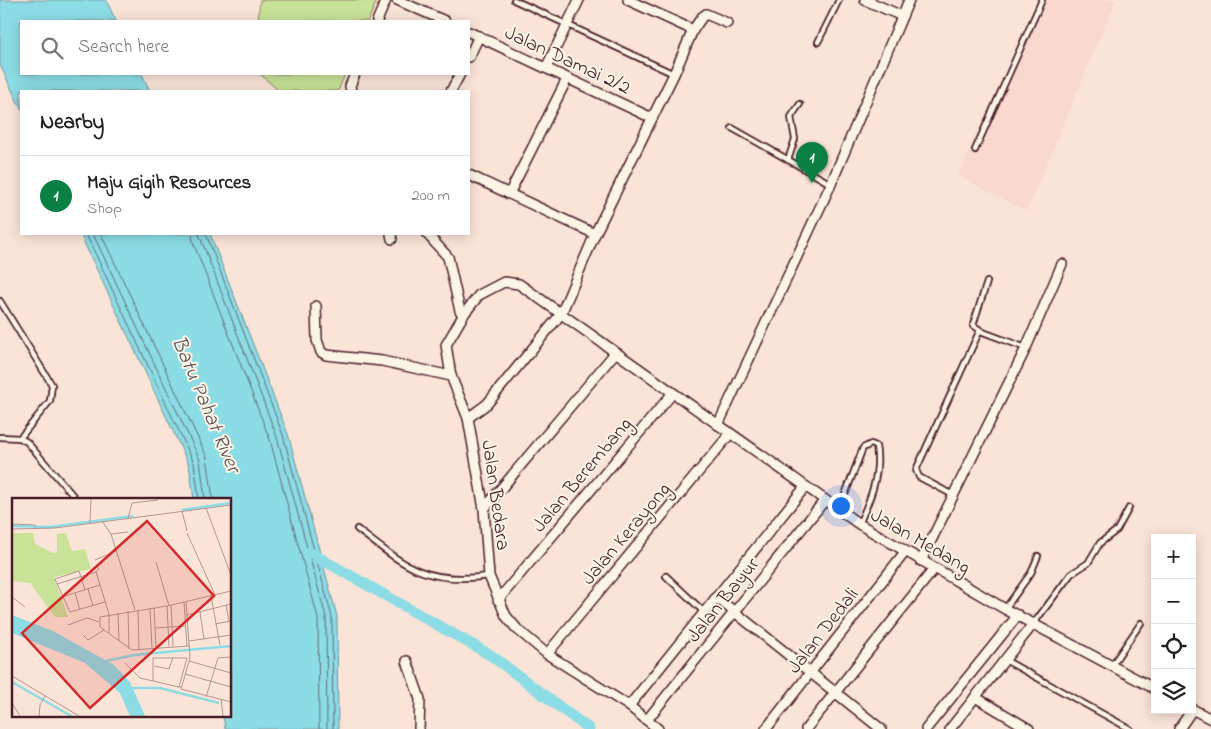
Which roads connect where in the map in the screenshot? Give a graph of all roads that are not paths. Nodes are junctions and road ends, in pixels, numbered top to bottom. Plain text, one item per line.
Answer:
1 (386, 0) edge
2 (396, 0) edge
3 (514, 0) edge
4 (579, 0) edge
5 (628, 0) edge
6 (839, 0) edge
7 (866, 0) edge
8 (909, 0) edge
9 (1042, 0) edge
10 (902, 16) junction
11 (377, 20) edge
12 (443, 20) edge
13 (727, 23) dead end
14 (567, 24) junction
15 (693, 30) junction
16 (470, 32) edge
17 (479, 36) junction
18 (818, 42) dead end
19 (470, 55) edge
20 (546, 68) junction
21 (674, 74) junction
22 (355, 75) edge
23 (459, 75) edge
24 (567, 79) junction
25 (351, 90) edge
26 (452, 90) edge
27 (800, 104) dead end
28 (652, 118) junction
29 (732, 128) dead end
30 (975, 150) dead end
31 (788, 160) junction
32 (470, 175) edge
33 (831, 184) junction
34 (509, 194) junction
35 (595, 234) junction
36 (427, 235) edge
37 (1062, 264) dead end
38 (986, 282) dead end
39 (0, 301) edge
40 (316, 306) dead end
41 (464, 314) junction
42 (561, 314) junction
43 (980, 330) junction
44 (1026, 348) junction
45 (615, 353) junction
46 (451, 376) junction
47 (672, 394) junction
48 (468, 418) junction
49 (718, 425) junction
50 (730, 434) junction
51 (0, 437) edge
52 (20, 438) junction
53 (805, 487) junction
54 (954, 496) junction
55 (75, 498) edge
56 (824, 500) junction
57 (1129, 508) dead end
58 (484, 509) junction
59 (838, 510) junction
60 (859, 524) junction
61 (357, 529) dead end
62 (905, 552) junction
63 (1038, 556) dead end
64 (921, 561) junction
65 (934, 569) junction
66 (489, 576) junction
67 (666, 576) dead end
68 (716, 597) junction
69 (498, 600) junction
70 (1005, 609) junction
71 (736, 611) junction
72 (704, 612) junction
73 (1018, 615) junction
74 (1034, 623) junction
75 (1141, 623) dead end
76 (547, 654) junction
77 (1005, 660) junction
78 (407, 661) dead end
79 (1112, 665) junction
80 (811, 672) junction
81 (1151, 687) edge
82 (837, 693) junction
83 (975, 697) junction
84 (629, 706) junction
85 (1196, 712) edge
86 (1189, 714) edge
87 (1211, 719) edge
88 (647, 720) junction
89 (419, 729) edge
90 (658, 729) edge
91 (766, 729) edge
92 (806, 729) edge
93 (881, 729) edge
94 (926, 729) edge
95 (950, 729) edge
96 (1029, 729) edge
97 (1130, 729) edge
98 (1179, 729) edge

1 - 11 street
2 - 12 street
3 - 14 lane
4 - 14 street
5 - 15 street
6 - 18 lane
7 - 10 street
8 - 10 street
9 - 30 lane
10 - 33 street
13 - 15 street
14 - 20 street
14 - 21 lane
15 - 21 street
16 - 17 street, Jalan Damai 2/2
17 - 19 street
17 - 20 street, Jalan Damai 2/2
20 - 24 street, Jalan Damai 2/2
21 - 28 street
22 - 25 street
23 - 26 street
24 - 28 street, Jalan Damai 2/2
24 - 34 street
27 - 31 lane
28 - 35 street
29 - 31 lane
31 - 33 lane
32 - 34 street
33 - 49 street
34 - 35 street
35 - 42 street
36 - 41 street
37 - 44 street
38 - 43 lane
39 - 52 lane
40 - 46 street
41 - 42 street, Jalan Bedara
41 - 46 street, Jalan Bedara
42 - 45 street, Jalan Medang
42 - 48 street
43 - 44 lane
43 - 54 lane
44 - 54 street
45 - 47 street, Jalan Medang
45 - 58 street
46 - 48 street, Jalan Bedara
47 - 49 street, Jalan Medang
47 - 69 street, Jalan Berembang
48 - 58 street, Jalan Bedara
49 - 50 street, Jalan Medang
50 - 53 street, Jalan Medang
50 - 76 street, Jalan Kerayong
51 - 52 lane
52 - 55 lane
53 - 56 street, Jalan Medang
53 - 68 street, Jalan Bayur
54 - 64 street
56 - 59 street, Jalan Medang
56 - 71 street, Jalan Bayur
57 - 74 lane
58 - 66 street, Jalan Bedara
59 - 60 street, Jalan Medang
59 - 60 lane
60 - 62 street, Jalan Medang
61 - 66 lane
62 - 64 street, Jalan Medang
62 - 80 street, Jalan Dedali
63 - 70 lane
64 - 65 street, Jalan Medang
65 - 70 street, Jalan Medang
65 - 82 street
66 - 69 street, Jalan Bedara
67 - 72 lane
68 - 71 street
68 - 72 street, Jalan Bayur
69 - 76 street, Jalan Bedara
70 - 73 street, Jalan Medang
71 - 80 street
71 - 88 street, Jalan Bayur
72 - 84 street, Jalan Bayur
73 - 74 street, Jalan Medang
73 - 94 street
74 - 77 street
74 - 79 street, Jalan Medang
75 - 79 lane
76 - 84 street, Jalan Bedara
77 - 83 street
77 - 97 lane
78 - 89 street
79 - 81 street, Jalan Medang
80 - 82 street
80 - 91 street, Jalan Dedali
82 - 92 street
82 - 93 street
83 - 95 street
83 - 96 street
84 - 88 street, Jalan Bedara
85 - 87 street
86 - 98 street
88 - 90 street, Jalan Bedara

